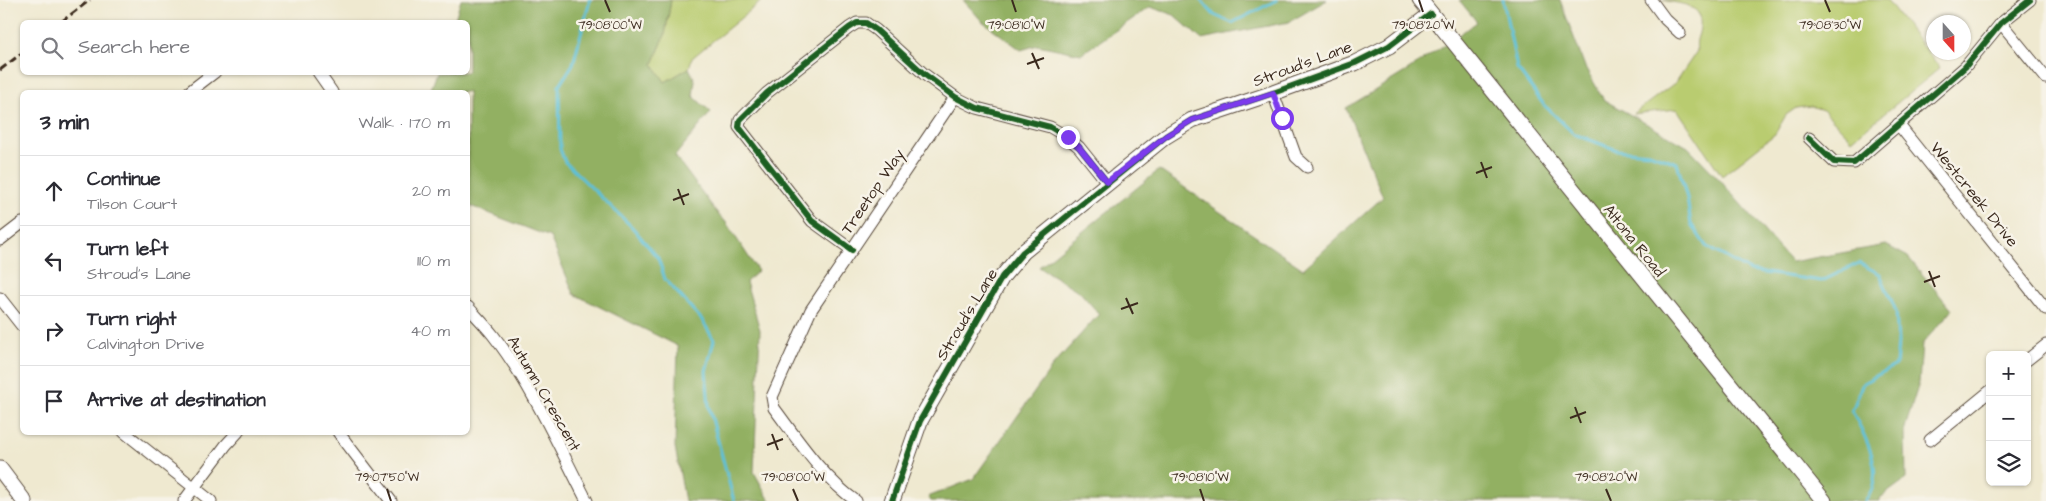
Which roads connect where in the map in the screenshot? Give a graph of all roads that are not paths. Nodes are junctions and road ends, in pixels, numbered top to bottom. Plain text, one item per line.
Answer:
1 (1420, 0) edge
2 (1651, 0) edge
3 (2030, 0) edge
4 (1431, 14) junction
5 (2001, 23) junction
6 (1680, 33) dead end
7 (211, 75) edge
8 (320, 75) edge
9 (2046, 78) edge
10 (192, 90) edge
11 (331, 90) edge
12 (1273, 93) junction
13 (955, 97) junction
14 (1898, 124) junction
15 (1809, 138) dead end
16 (1307, 167) dead end
17 (1107, 182) junction
18 (20, 225) edge
19 (0, 240) edge
20 (852, 250) junction
21 (0, 298) edge
22 (470, 309) edge
23 (2046, 309) edge
24 (20, 323) edge
25 (2046, 345) edge
26 (2031, 357) edge
27 (1986, 394) edge
28 (128, 435) edge
29 (235, 435) edge
30 (340, 435) edge
31 (1930, 440) dead end
32 (0, 470) edge
33 (195, 487) junction
34 (24, 501) edge
35 (184, 501) edge
36 (211, 501) edge
37 (391, 501) edge
38 (587, 501) edge
39 (856, 501) edge
40 (892, 501) edge
41 (1824, 501) edge

1 - 4 street, Altona Road
2 - 6 street
3 - 5 street
4 - 12 street, Stroud's Lane
4 - 41 street, Altona Road
5 - 9 street
5 - 14 street
7 - 10 street
8 - 11 street
12 - 16 street
12 - 17 street, Stroud's Lane
13 - 17 street
13 - 20 street, Treetop Way
13 - 20 street
14 - 15 street
14 - 23 street, Westcreek Drive
17 - 40 street, Stroud's Lane
18 - 19 street
20 - 39 street, Treetop Way
21 - 24 street
22 - 38 street, Autumn Crescent
25 - 26 street
27 - 31 street
28 - 33 street
29 - 33 street
30 - 37 street
32 - 34 street
33 - 35 street
33 - 36 street

